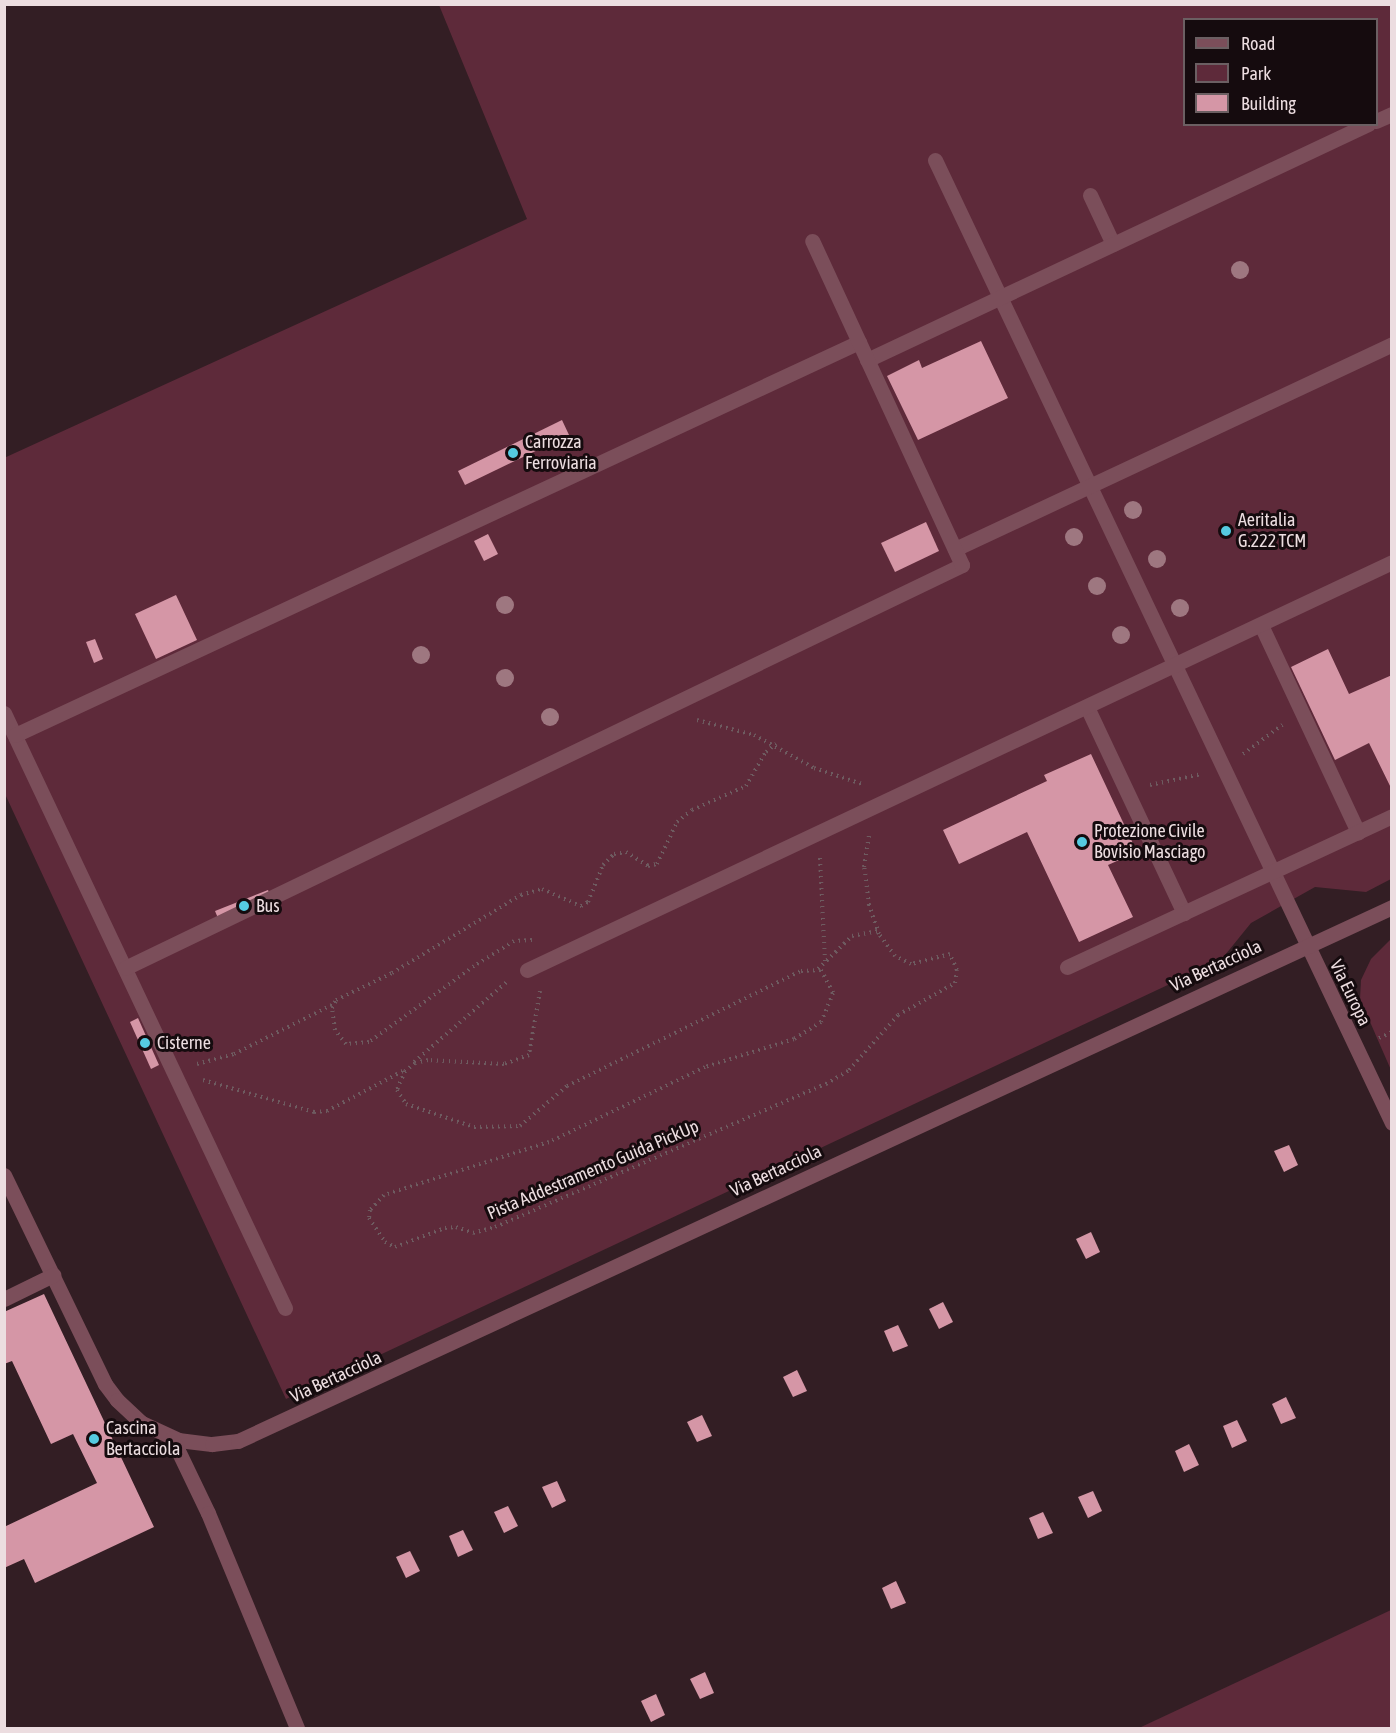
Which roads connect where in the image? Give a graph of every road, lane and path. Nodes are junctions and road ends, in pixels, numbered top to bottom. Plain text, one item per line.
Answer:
1 (1392, 114) edge
2 (1378, 121) edge
3 (1364, 126) edge
4 (935, 160) dead end
5 (1090, 195) dead end
6 (812, 241) dead end
7 (1113, 244) junction
8 (1000, 298) junction
9 (859, 342) junction
10 (1392, 344) edge
11 (867, 360) junction
12 (1088, 486) junction
13 (955, 549) junction
14 (1392, 562) edge
15 (1261, 625) junction
16 (1173, 667) junction
17 (1087, 707) junction
18 (1301, 711) junction
19 (4, 713) edge
20 (694, 720) dead end
21 (15, 735) junction
22 (1221, 770) junction
23 (873, 786) dead end
24 (1126, 790) junction
25 (870, 809) junction
26 (1392, 816) edge
27 (1358, 832) junction
28 (818, 833) junction
29 (1270, 873) junction
30 (1392, 908) edge
31 (1184, 913) junction
32 (878, 931) junction
33 (1305, 946) junction
34 (825, 962) junction
35 (1067, 967) dead end
36 (125, 968) junction
37 (812, 968) dead end
38 (817, 969) junction
39 (527, 970) joint
40 (334, 1005) dead end
41 (173, 1071) junction
42 (1392, 1123) edge
43 (4, 1175) edge
44 (53, 1275) junction
45 (4, 1299) edge
46 (285, 1308) dead end
47 (172, 1438) junction
48 (297, 1728) edge

1 - 2 street
3 - 7 street
4 - 8 street, Via Europa
5 - 7 street
6 - 9 street
7 - 8 street
8 - 11 street
8 - 12 street, Via Europa
9 - 11 street
9 - 21 street
10 - 12 street
11 - 13 street
12 - 13 street
12 - 16 street, Via Europa
13 - 36 street
14 - 15 street
15 - 16 street
15 - 18 street
16 - 17 street
16 - 22 street, Via Europa
17 - 24 street
17 - 25 street
18 - 22 path
18 - 27 street
19 - 21 street
20 - 23 path
21 - 36 street
22 - 24 path
22 - 29 street, Via Europa
24 - 31 street
25 - 28 street
25 - 32 path, Pista Addestramento Guida PickUp
26 - 27 street
27 - 29 street
28 - 34 path
28 - 39 street
29 - 31 street
29 - 33 street, Via Europa
30 - 33 street, Via Bertacciola
31 - 35 street
32 - 34 path
32 - 38 path, Pista Addestramento Guida PickUp
33 - 42 street, Via Europa
33 - 47 street, Via Bertacciola
34 - 38 path
36 - 41 street
37 - 38 path
39 - 41 path
40 - 41 path
41 - 46 street
43 - 44 street, Via Bertacciola
44 - 45 street
44 - 47 street, Via Bertacciola
47 - 48 street

